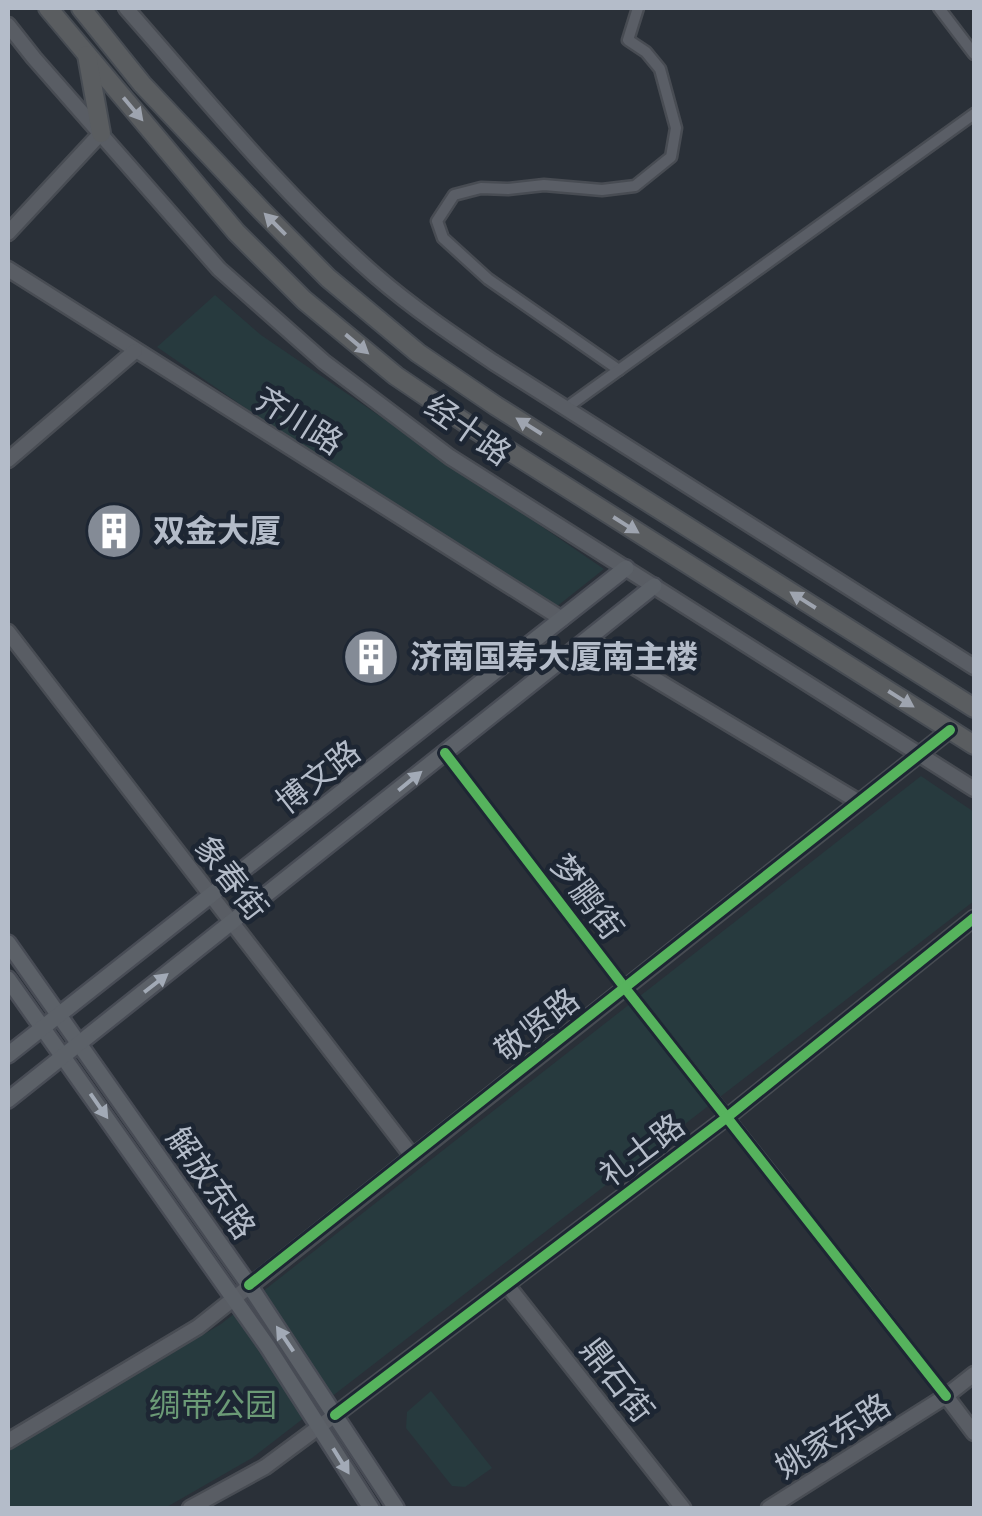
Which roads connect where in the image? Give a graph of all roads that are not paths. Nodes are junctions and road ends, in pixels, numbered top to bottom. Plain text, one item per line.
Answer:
1 (48, 8) edge
2 (82, 8) edge
3 (126, 8) edge
4 (638, 8) edge
5 (939, 8) edge
6 (8, 25) edge
7 (974, 54) edge
8 (88, 55) junction
9 (974, 114) edge
10 (101, 133) junction
11 (8, 233) edge
12 (8, 269) edge
13 (135, 351) junction
14 (619, 370) junction
15 (566, 408) junction
16 (8, 460) edge
17 (626, 568) junction
18 (654, 586) junction
19 (562, 619) junction
20 (8, 632) edge
21 (588, 639) junction
22 (974, 668) edge
23 (974, 708) edge
24 (950, 730) junction
25 (974, 745) edge
26 (446, 753) junction
27 (920, 754) junction
28 (974, 789) edge
29 (859, 802) junction
30 (210, 897) junction
31 (974, 918) edge
32 (231, 924) junction
33 (8, 943) edge
34 (8, 979) edge
35 (625, 988) junction
36 (58, 1017) junction
37 (42, 1027) junction
38 (79, 1043) junction
39 (8, 1056) edge
40 (63, 1056) junction
41 (8, 1100) edge
42 (726, 1118) junction
43 (412, 1156) junction
44 (783, 1186) tunnel mouth
45 (249, 1285) junction
46 (507, 1285) junction
47 (862, 1288) tunnel mouth
48 (234, 1299) junction
49 (974, 1374) edge
50 (946, 1396) junction
51 (334, 1415) junction
52 (319, 1426) junction
53 (974, 1433) edge
54 (8, 1441) edge
55 (190, 1508) edge
56 (371, 1508) edge
57 (396, 1508) edge
58 (684, 1508) edge
59 (769, 1508) edge

1 - 8 highway, 经十路
23 -> 2 highway, 经十路
3 - 15 street
4 - 14 street
5 - 7 street
6 - 10 street, 经十路
8 - 10 highway
8 -> 24 highway, 经十路
9 - 14 street
10 - 11 street
10 - 17 street, 经十路
12 - 13 street, 齐川路
13 - 16 street
13 - 19 street, 齐川路
14 - 15 street
15 - 22 street
17 - 18 street, 经十路
17 - 19 main road, 博文路
18 - 21 main road, 博文路
18 - 27 street, 经十路
19 - 30 main road, 博文路
20 - 30 street, 象春街
21 - 26 main road, 博文路
21 - 29 street
24 - 25 highway, 经十路
24 - 27 street, 敬贤路
32 -> 26 main road, 博文路
26 - 35 street, 梦鹏街
27 - 28 street, 经十路
27 - 29 street, 敬贤路
29 - 35 street, 敬贤路
30 - 32 street, 象春街
30 - 36 main road, 博文路
31 - 42 street, 礼士路
38 -> 32 main road, 博文路
32 - 43 street, 象春街
33 - 36 main road, 解放东路
34 - 37 main road, 解放东路
35 - 42 street, 梦鹏街
35 - 43 street, 敬贤路
36 - 37 main road, 博文路
36 - 38 main road, 解放东路
37 - 39 main road, 博文路
37 - 40 main road, 解放东路
38 - 40 main road, 博文路
38 - 45 main road, 解放东路
40 - 41 main road, 博文路
40 -> 48 main road, 解放东路
42 - 44 street, 梦鹏街
42 - 46 street, 礼士路
43 - 45 street, 敬贤路
45 - 48 street, 敬贤路
51 -> 45 main road, 解放东路
46 - 51 street, 礼士路
46 - 58 street, 鼎石街
47 - 50 street
48 - 52 main road, 解放东路
48 - 54 street, 敬贤路
49 - 50 street, 姚家东路
50 - 53 street
50 - 59 street, 姚家东路
51 - 52 street, 礼士路
51 - 57 main road, 解放东路
52 - 55 street, 礼士路
52 -> 56 main road, 解放东路

